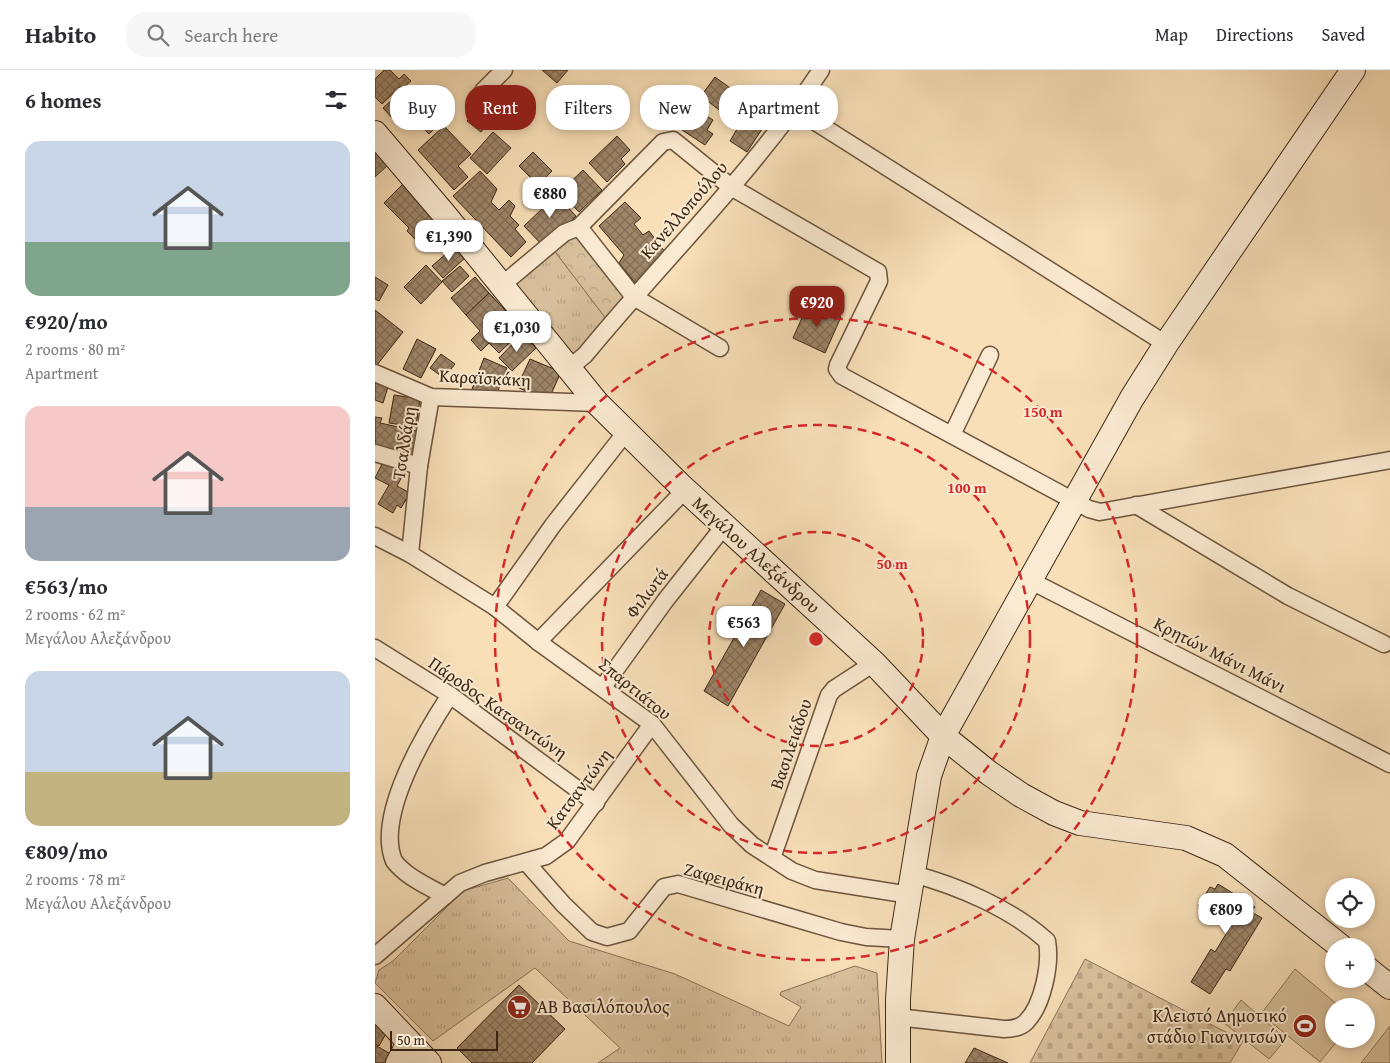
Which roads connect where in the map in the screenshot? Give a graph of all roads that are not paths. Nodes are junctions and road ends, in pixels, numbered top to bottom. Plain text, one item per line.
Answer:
1 (504, 70) edge
2 (821, 70) edge
3 (1353, 70) edge
4 (489, 85) edge
5 (811, 85) edge
6 (778, 130) edge
7 (828, 130) edge
8 (375, 132) edge
9 (731, 187) junction
10 (579, 226) junction
11 (502, 286) junction
12 (634, 297) junction
13 (1166, 344) junction
14 (720, 348) dead end
15 (990, 354) dead end
16 (568, 369) junction
17 (375, 373) edge
18 (431, 396) junction
19 (597, 403) junction
20 (626, 432) junction
21 (952, 435) junction
22 (375, 453) edge
23 (1390, 460) edge
24 (419, 466) junction
25 (685, 490) junction
26 (1076, 502) junction
27 (1136, 504) junction
28 (725, 525) junction
29 (376, 541) edge
30 (410, 554) junction
31 (1031, 581) junction
32 (495, 607) junction
33 (538, 642) junction
34 (1384, 644) dead end
35 (375, 648) edge
36 (874, 663) junction
37 (603, 687) junction
38 (450, 694) junction
39 (652, 724) junction
40 (943, 736) junction
41 (1390, 764) edge
42 (596, 803) junction
43 (772, 858) junction
44 (526, 862) junction
45 (911, 885) junction
46 (445, 896) junction
47 (1330, 938) edge
48 (902, 939) junction
49 (375, 956) edge
50 (1375, 975) edge
51 (1390, 987) edge
52 (375, 1006) edge
53 (897, 1017) junction
54 (409, 1043) junction
55 (398, 1063) edge
56 (429, 1063) edge
57 (898, 1063) edge

1 - 4 street
2 - 5 street, Κανελλοπούλου
3 - 13 main road
6 - 9 street, Κανελλοπούλου
7 - 13 street
8 - 11 main road, Μεγάλου Αλεξάνδρου
9 - 10 street
9 - 12 street, Κανελλοπούλου
9 - 21 street
10 - 11 street
10 - 12 street
11 - 16 main road, Μεγάλου Αλεξάνδρου
12 - 14 street
12 - 16 street, Κανελλοπούλου
13 - 26 main road
15 - 21 street
16 - 19 main road, Μεγάλου Αλεξάνδρου
17 - 18 street, Καραϊσκάκη
18 - 19 street, Καραϊσκάκη
18 - 24 street, Τσαλδάρη
19 - 20 main road, Μεγάλου Αλεξάνδρου
20 - 25 main road, Μεγάλου Αλεξάνδρου
20 - 32 street
21 - 26 street
22 - 24 street
23 - 27 street
24 - 30 street, Τσαλδάρη
25 - 28 main road, Μεγάλου Αλεξάνδρου
25 - 33 street
26 - 27 street
26 - 31 main road
27 - 34 street
28 - 36 main road, Μεγάλου Αλεξάνδρου
28 - 37 street, Φιλωτά
29 - 30 street, Σπαρτιάτου
30 - 32 street, Σπαρτιάτου
31 - 40 main road
31 - 41 street, Κρητών Μάνι Μάνι
32 - 33 street, Σπαρτιάτου
33 - 37 street, Σπαρτιάτου
35 - 38 street, Πάροδος Κατσαντώνη
36 - 40 main road, Μεγάλου Αλεξάνδρου
36 - 43 street, Βασιλειάδου
37 - 39 street, Σπαρτιάτου
38 - 42 street, Πάροδος Κατσαντώνη
38 - 46 street
39 - 42 street, Κατσαντώνη
39 - 43 street, Σπαρτιάτου
40 - 45 main road
40 - 47 main road, Μεγάλου Αλεξάνδρου
42 - 44 street, Κατσαντώνη
43 - 45 street, Σπαρτιάτου
44 - 46 street, Κατσαντώνη
44 - 48 street, Ζαφειράκη
45 - 48 main road
45 - 53 street, Σπαρτιάτου
46 - 49 street, Κατσαντώνη
48 - 53 main road
50 - 51 main road
52 - 54 main road
53 - 57 main road
54 - 55 main road
54 - 56 main road

